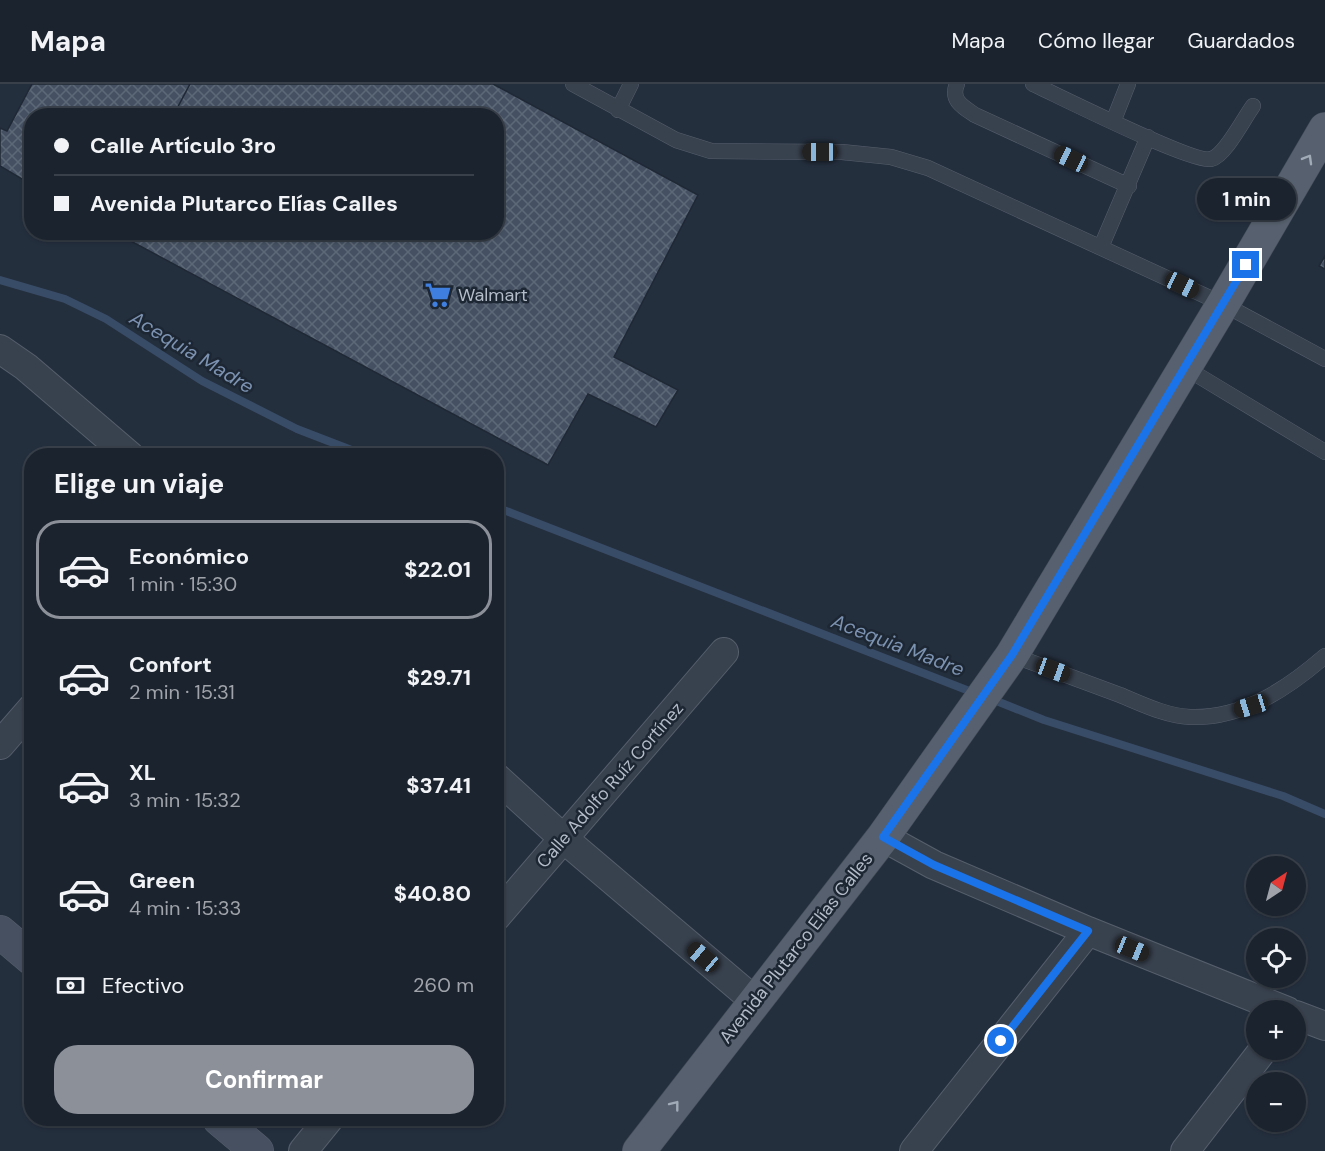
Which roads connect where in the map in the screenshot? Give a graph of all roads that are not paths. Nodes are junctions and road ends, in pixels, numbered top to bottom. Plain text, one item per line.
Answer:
1 (573, 84) edge
2 (631, 84) edge
3 (957, 84) edge
4 (1033, 84) edge
5 (1128, 84) edge
6 (1253, 106) dead end
7 (618, 110) junction
8 (1113, 122) junction
9 (1325, 129) edge
10 (1148, 138) junction
11 (1129, 186) junction
12 (1101, 247) junction
13 (1223, 304) junction
14 (0, 349) edge
15 (1325, 359) edge
16 (1184, 367) junction
17 (121, 448) edge
18 (1325, 452) edge
19 (724, 652) dead end
20 (1325, 656) edge
21 (1004, 666) junction
22 (24, 717) edge
23 (0, 745) edge
24 (504, 784) edge
25 (883, 837) junction
26 (564, 838) junction
27 (504, 908) edge
28 (1088, 931) junction
29 (0, 932) edge
30 (24, 952) edge
31 (1260, 1000) edge
32 (755, 1001) junction
33 (1306, 1019) edge
34 (1325, 1026) edge
35 (1255, 1060) edge
36 (227, 1126) edge
37 (323, 1126) edge
38 (257, 1151) edge
39 (303, 1151) edge
40 (639, 1151) edge
41 (915, 1151) edge
42 (1185, 1151) edge

1 - 7 lane
2 - 7 lane
3 - 11 lane
4 - 8 lane
5 - 8 lane
6 - 10 lane
7 - 12 lane
8 - 10 lane
13 -> 9 main road, Avenida Plutarco Elías Calles
10 - 11 lane
11 - 12 lane
12 - 13 lane
13 - 15 lane
13 - 16 main road, Avenida Plutarco Elías Calles
14 - 17 street
16 - 18 lane
16 - 21 main road, Avenida Plutarco Elías Calles
19 - 26 street, Calle Adolfo Ruíz Cortínez
20 - 21 lane
21 - 25 main road, Avenida Plutarco Elías Calles
22 - 23 street
24 - 26 street
25 - 28 street
25 - 32 main road, Avenida Plutarco Elías Calles
26 - 27 street, Calle Adolfo Ruíz Cortínez
26 - 32 street
28 - 31 street
28 - 41 street
29 - 30 street
40 -> 32 main road, Avenida Plutarco Elías Calles
33 - 34 street
35 - 42 street
36 - 38 street
37 - 39 street

